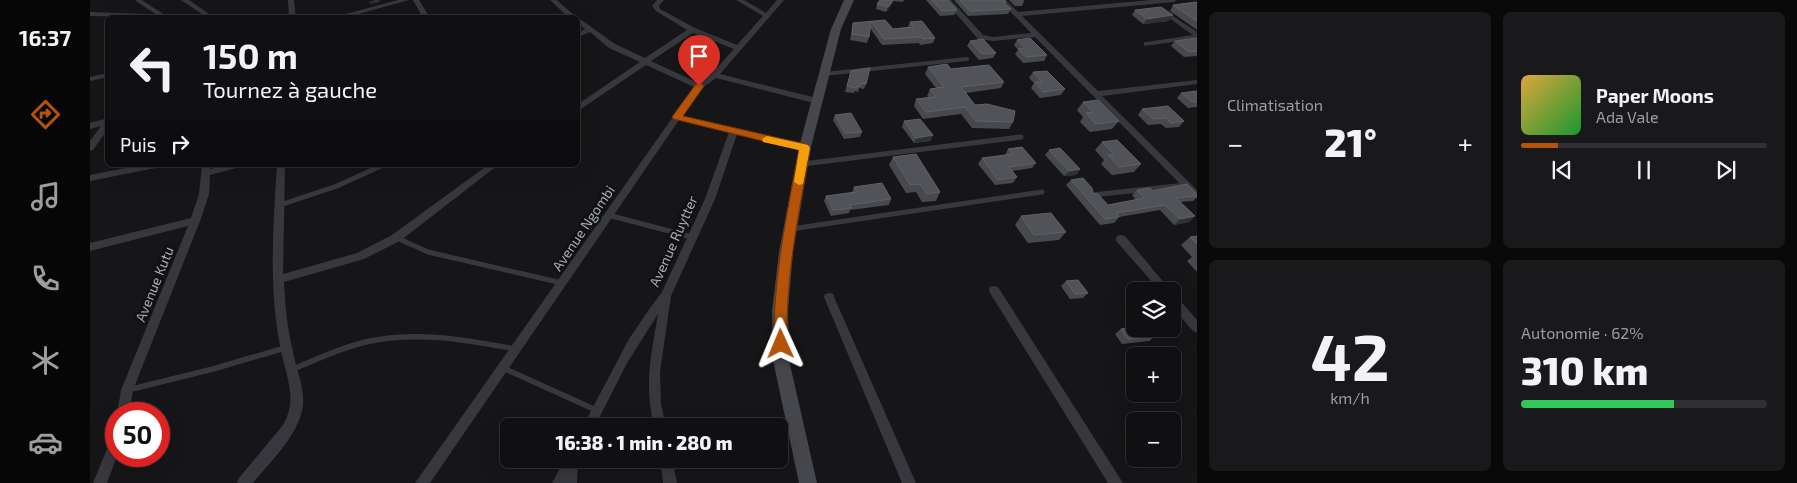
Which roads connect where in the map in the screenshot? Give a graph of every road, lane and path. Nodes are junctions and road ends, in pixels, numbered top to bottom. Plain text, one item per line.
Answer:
1 (138, 0) edge
2 (184, 0) edge
3 (291, 0) edge
4 (406, 0) edge
5 (416, 0) edge
6 (554, 0) edge
7 (661, 0) edge
8 (740, 0) edge
9 (781, 0) edge
10 (849, 0) edge
11 (947, 0) edge
12 (1002, 0) edge
13 (1160, 0) edge
14 (1174, 0) edge
15 (388, 2) edge
16 (1150, 2) junction
17 (90, 14) edge
18 (1016, 14) junction
19 (161, 15) joint
20 (207, 15) edge
21 (293, 15) edge
22 (344, 15) edge
23 (425, 15) edge
24 (571, 15) edge
25 (767, 16) junction
26 (580, 22) edge
27 (589, 30) junction
28 (692, 30) junction
29 (580, 34) edge
30 (1038, 35) junction
31 (1197, 36) edge
32 (1147, 44) dead end
33 (738, 48) junction
34 (967, 59) dead end
35 (644, 61) junction
36 (824, 74) junction
37 (105, 75) edge
38 (715, 75) junction
39 (90, 79) edge
40 (1197, 82) edge
41 (699, 86) junction
42 (1097, 94) junction
43 (818, 101) junction
44 (580, 106) edge
45 (677, 117) junction
46 (105, 122) edge
47 (90, 126) edge
48 (105, 126) edge
49 (733, 132) junction
50 (1021, 138) dead end
51 (90, 148) edge
52 (805, 148) junction
53 (803, 164) junction
54 (146, 167) edge
55 (222, 167) edge
56 (281, 167) edge
57 (379, 167) edge
58 (491, 167) edge
59 (206, 169) edge
60 (90, 178) edge
61 (1186, 185) junction
62 (1042, 192) dead end
63 (1092, 195) edge
64 (1197, 196) edge
65 (279, 205) junction
66 (607, 215) junction
67 (195, 221) junction
68 (790, 229) junction
69 (692, 237) junction
70 (396, 238) junction
71 (1121, 239) dead end
72 (90, 247) edge
73 (277, 280) junction
74 (1158, 282) edge
75 (562, 283) junction
76 (994, 290) dead end
77 (666, 296) junction
78 (829, 297) dead end
79 (1181, 309) edge
80 (1197, 328) edge
81 (286, 348) junction
82 (515, 349) junction
83 (502, 368) junction
84 (291, 370) junction
85 (128, 390) junction
86 (126, 402) edge
87 (596, 410) junction
88 (592, 418) edge
89 (658, 418) edge
90 (106, 467) edge
91 (568, 468) edge
92 (572, 468) edge
93 (668, 468) edge
94 (100, 483) edge
95 (244, 483) edge
96 (422, 483) edge
97 (560, 483) edge
98 (570, 483) edge
99 (670, 483) edge
100 (808, 483) edge
101 (909, 483) edge
102 (1116, 483) edge

1 - 19 lane
2 - 20 street
3 - 21 street
4 - 15 street
5 - 23 street
6 - 24 street
7 - 28 street
8 - 25 street
9 - 25 street, Avenue Ngombi
10 - 36 main road
11 - 30 street
12 - 18 street
13 - 14 street
13 - 16 street
15 - 22 street
16 - 18 street
16 - 31 street
17 - 19 street
18 - 30 street
25 - 33 street, Avenue Ngombi
26 - 27 street
27 - 29 street
27 - 35 street
28 - 33 street
28 - 35 street
30 - 42 street
31 - 32 street
33 - 38 street, Avenue Ngombi
34 - 36 lane
35 - 41 street
35 - 44 street
36 - 43 main road
37 - 39 street
38 - 41 street, Avenue Ngombi
38 - 43 street
40 - 42 street
41 - 45 street, Avenue Ngombi
42 - 61 street
43 - 52 main road
45 - 49 street
45 - 66 street, Avenue Ngombi
46 - 47 street
48 - 51 street
49 - 52 street
49 - 69 street, Avenue Ruytter
50 - 53 lane
52 - 53 main road
53 - 68 main road
54 - 60 street
55 - 59 street
56 - 65 street
57 - 65 lane
58 - 70 street
59 - 67 street, Avenue Kutu
61 - 63 lane
61 - 64 street
62 - 68 lane
65 - 73 street
66 - 69 lane
66 - 75 street, Avenue Ngombi
67 - 72 street
67 - 85 street, Avenue Kutu
68 - 100 main road
69 - 77 street, Avenue Ruytter
70 - 73 street
70 - 75 lane
71 - 74 street
73 - 81 street
75 - 82 street, Avenue Ngombi
76 - 102 street
77 - 87 street
77 - 89 street, Avenue Ruytter
78 - 101 street
79 - 80 street
81 - 84 street
81 - 85 lane
82 - 83 street, Avenue Ngombi
82 - 84 lane
83 - 87 lane
83 - 96 street, Avenue Ngombi
84 - 95 street
85 - 86 street, Avenue Kutu
87 - 88 street
90 - 94 street
91 - 97 street
92 - 98 street
93 - 99 street

